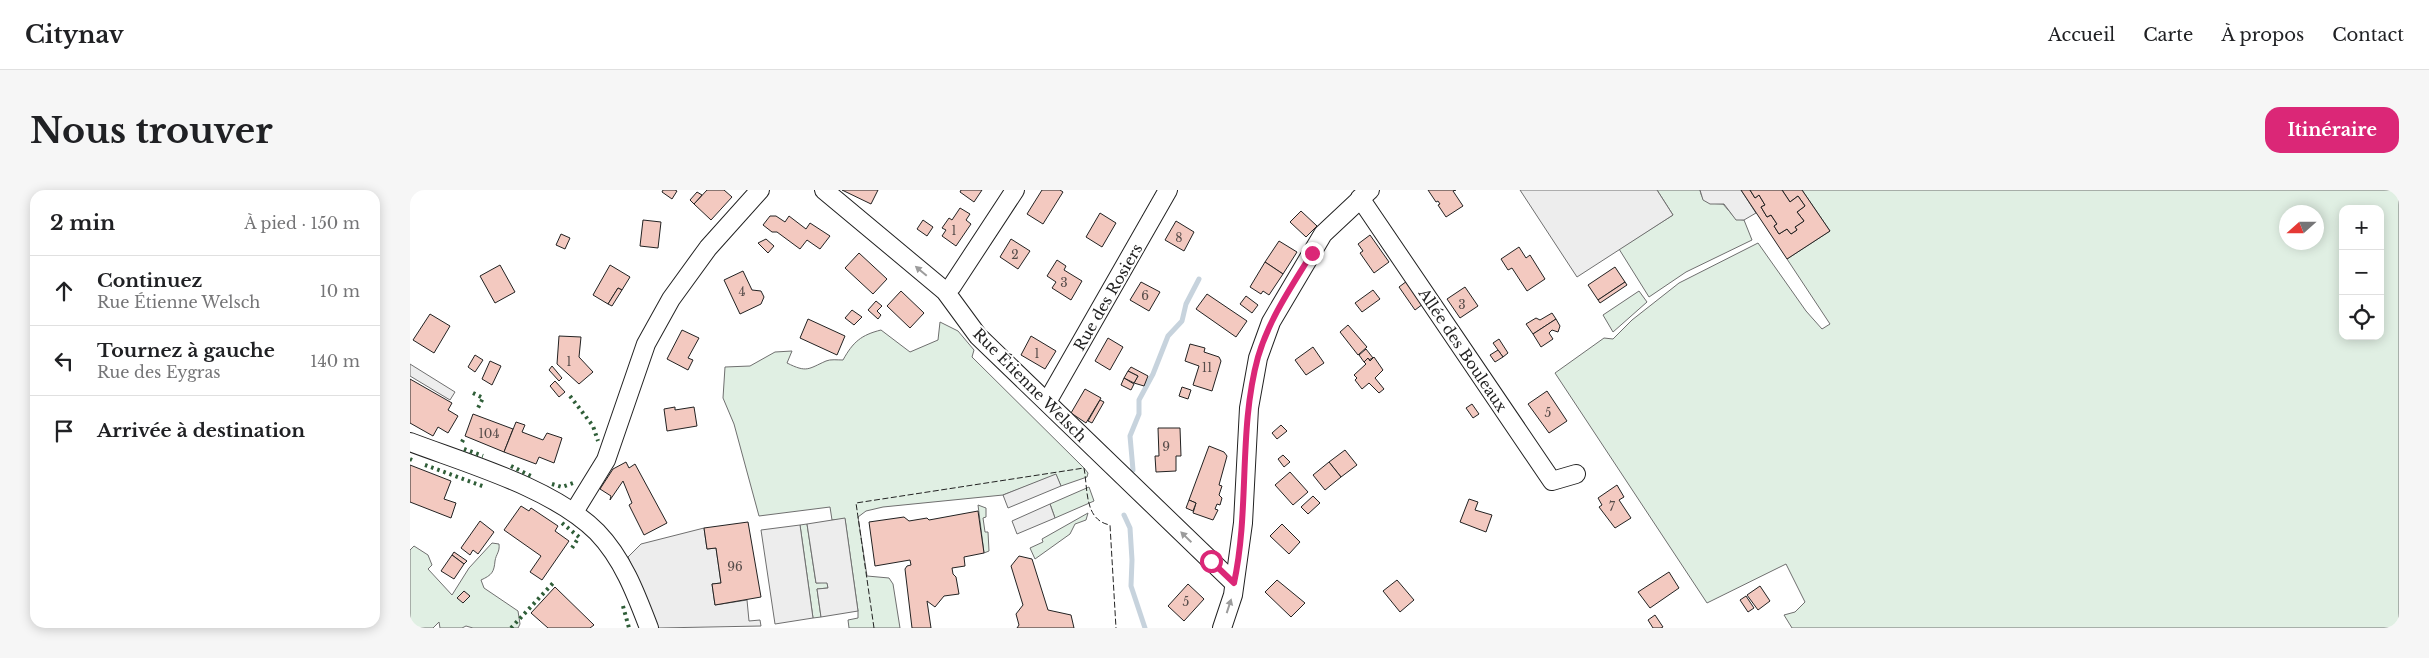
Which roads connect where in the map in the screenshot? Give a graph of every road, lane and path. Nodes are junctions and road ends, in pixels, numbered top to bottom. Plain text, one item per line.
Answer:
1 (760, 190) edge
2 (824, 190) edge
3 (1015, 190) edge
4 (1168, 190) edge
5 (1366, 194) edge
6 (945, 291) junction
7 (1047, 402) junction
8 (410, 442) edge
9 (1576, 474) dead end
10 (574, 512) junction
11 (1234, 583) junction
12 (649, 628) edge
13 (1222, 628) edge

1 - 10 street
6 -> 2 street, Rue Étienne Welsch
3 - 6 street
4 - 7 street, Rue des Rosiers
5 - 9 street, Allée des Bouleaux
5 - 11 street
6 - 7 street, Rue Étienne Welsch
11 -> 7 street, Rue Étienne Welsch
8 - 10 street
10 - 12 street
13 -> 11 street

